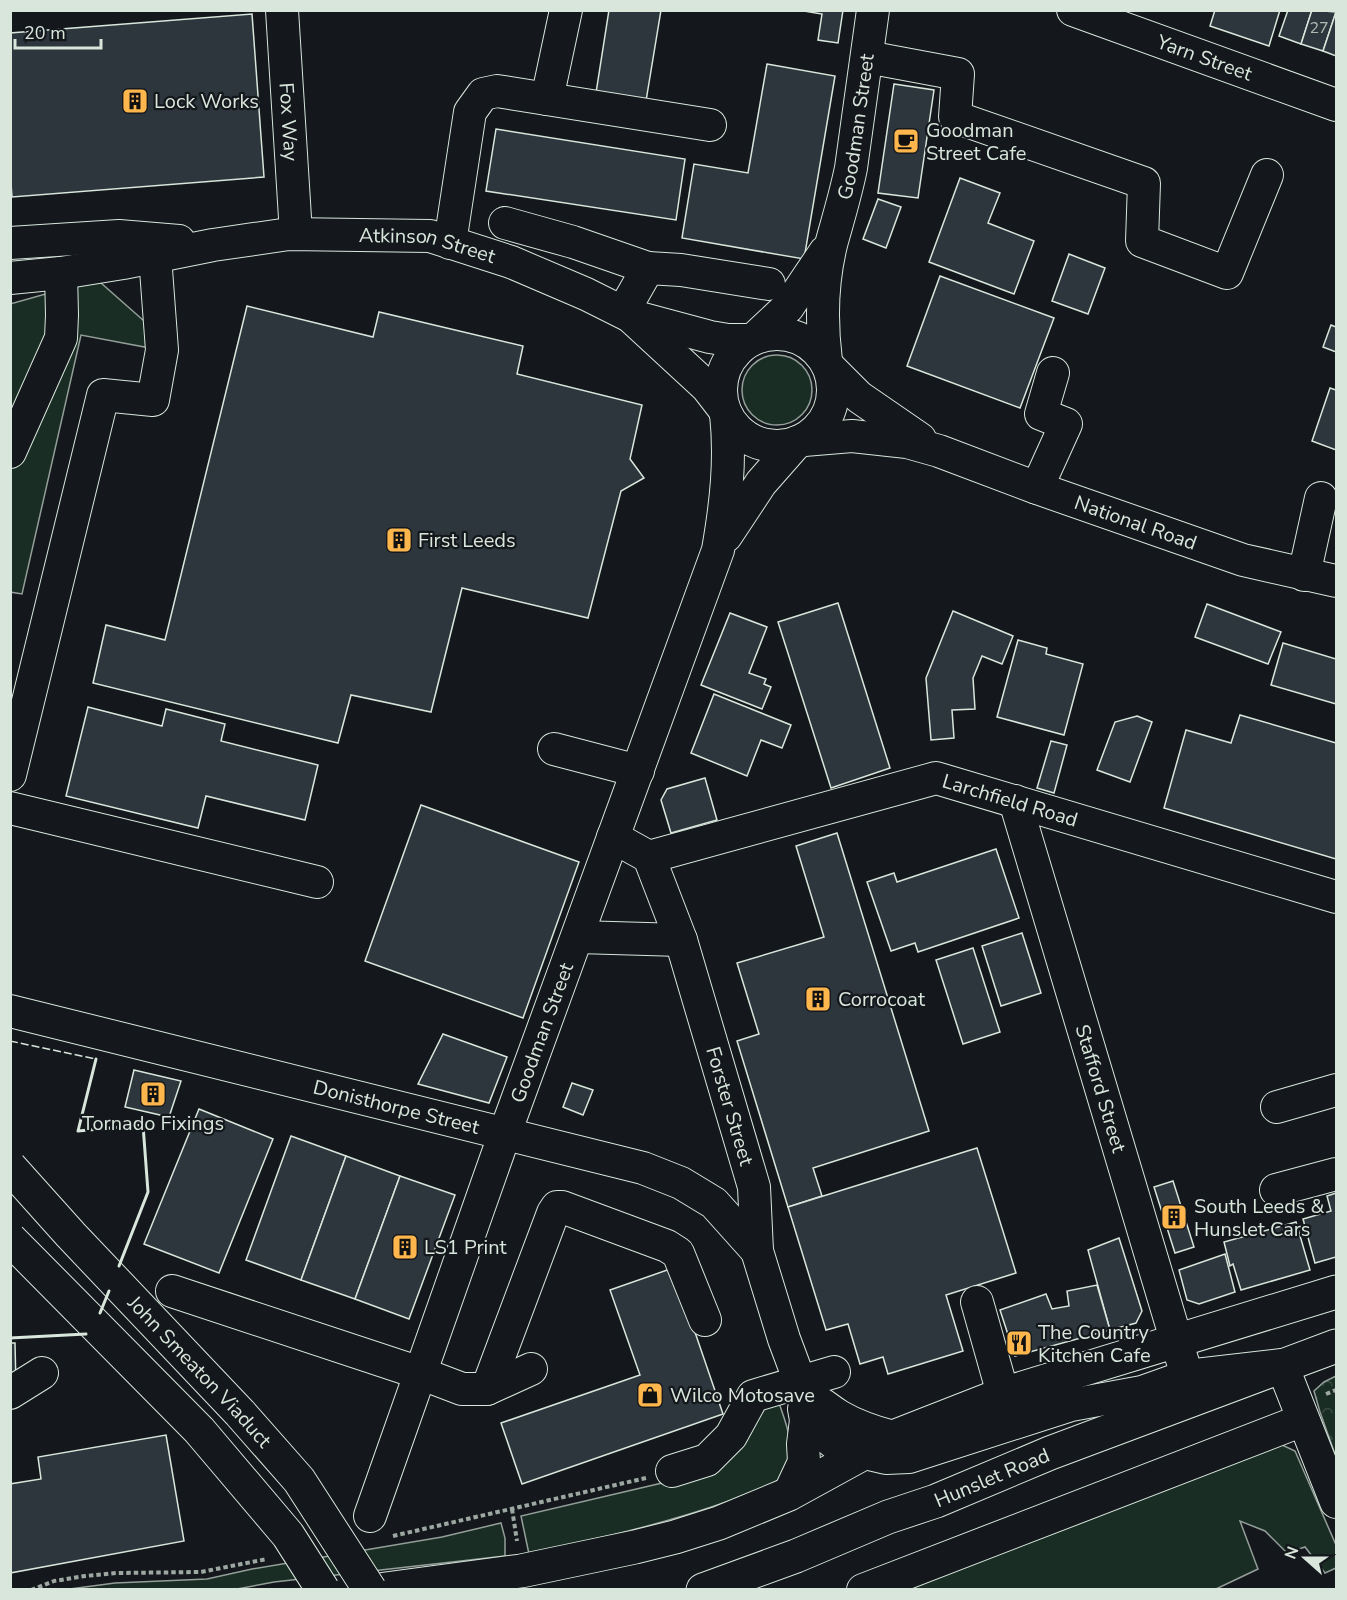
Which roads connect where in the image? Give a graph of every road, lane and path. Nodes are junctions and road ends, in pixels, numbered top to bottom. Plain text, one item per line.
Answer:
1 (282, 10) edge
2 (566, 10) edge
3 (873, 10) edge
4 (1073, 10) edge
5 (867, 57) junction
6 (547, 99) junction
7 (1336, 105) edge
8 (710, 125) dead end
9 (1267, 176) dead end
10 (505, 223) dead end
11 (296, 234) junction
12 (832, 242) junction
13 (10, 243) edge
14 (450, 243) junction
15 (213, 244) junction
16 (155, 256) junction
17 (648, 268) junction
18 (61, 273) junction
19 (10, 278) edge
20 (769, 284) dead end
21 (626, 314) junction
22 (752, 339) junction
23 (827, 363) junction
24 (1053, 373) dead end
25 (725, 411) junction
26 (18, 414) edge
27 (800, 441) junction
28 (939, 451) junction
29 (10, 452) edge
30 (1037, 488) junction
31 (1321, 498) dead end
32 (718, 550) junction
33 (1304, 575) junction
34 (1336, 581) edge
35 (554, 748) dead end
36 (638, 771) junction
37 (10, 775) edge
38 (1015, 801) junction
39 (10, 808) edge
40 (613, 837) junction
41 (649, 856) junction
42 (317, 882) dead end
43 (1336, 897) edge
44 (578, 937) junction
45 (681, 940) junction
46 (10, 1011) edge
47 (1336, 1090) edge
48 (1277, 1107) dead end
49 (504, 1133) junction
50 (10, 1167) edge
51 (1336, 1174) edge
52 (1276, 1190) dead end
53 (10, 1239) edge
54 (757, 1251) junction
55 (172, 1291) dead end
56 (1336, 1292) edge
57 (977, 1302) dead end
58 (705, 1320) dead end
59 (1176, 1342) junction
60 (1336, 1346) edge
61 (1282, 1365) junction
62 (531, 1369) dead end
63 (42, 1372) dead end
64 (834, 1372) dead end
65 (420, 1373) junction
66 (1187, 1376) junction
67 (487, 1389) junction
68 (10, 1393) edge
69 (1003, 1394) junction
70 (804, 1400) junction
71 (1304, 1420) junction
72 (892, 1437) junction
73 (865, 1453) junction
74 (672, 1471) joint
75 (789, 1494) junction
76 (1336, 1502) edge
77 (377, 1527) joint
78 (272, 1558) dead end
79 (396, 1589) edge
80 (32, 1590) edge
81 (323, 1590) edge
82 (370, 1590) edge
83 (703, 1590) edge
84 (864, 1590) edge

1 - 11 street, Fox Way
2 - 6 street
3 - 5 street, Goodman Street
4 - 7 street, Yarn Street
5 - 9 street
5 - 12 street, Goodman Street
6 - 8 street
6 - 14 street
10 - 17 street
11 - 14 street, Atkinson Street
11 - 15 street, Atkinson Street
12 - 22 street, Goodman Street
12 - 23 street, Goodman Street
13 - 15 street, Atkinson Street
14 - 21 street, Atkinson Street
15 - 16 street, Atkinson Street
16 - 18 street, Atkinson Street
16 - 37 street
17 - 20 street
17 - 21 street
18 - 19 street, Atkinson Street
18 - 26 street
21 - 22 street, Atkinson Street
21 - 25 street, Atkinson Street
22 - 23 street
22 - 25 street
23 - 27 street
23 - 28 street, National Road
24 - 30 street
25 - 27 street
25 - 32 street, Goodman Street
26 - 29 street
27 - 28 street, National Road
27 - 32 street, Goodman Street
28 - 30 street, National Road
30 - 33 street, National Road
31 - 33 street
32 - 36 street, Goodman Street
33 - 34 street, National Road
35 - 36 street
36 - 40 street, Goodman Street
38 - 41 street, Larchfield Road
38 - 43 street, Larchfield Road
38 - 59 street, Stafford Street
39 - 42 street
40 - 41 street
40 - 44 street, Goodman Street
41 - 45 street, Forster Street
44 - 45 street
44 - 49 street, Goodman Street
45 - 54 street, Forster Street
46 - 49 street, Donisthorpe Street
47 - 48 street
49 - 54 street, Donisthorpe Street
49 - 65 street, Goodman Street
50 - 82 main road, John Smeaton Viaduct, bridge
51 - 52 street
53 - 81 main road, John Smeaton Viaduct, bridge
54 - 70 street, Forster Street
55 - 65 street
56 - 59 main road
57 - 69 street
58 - 67 street
59 - 66 street, Stafford Street
59 - 69 main road
60 - 61 main road, Hunslet Road
61 - 66 street, Hunslet Road
61 - 71 street
61 - 83 main road, Hunslet Road
62 - 67 street
63 - 68 street
64 - 70 street
65 - 67 street
65 - 77 street, Goodman Street
66 - 73 street, Hunslet Road
69 - 72 main road
70 - 72 street
70 - 73 street, Forster Street
70 - 74 street
70 - 75 street, Forster Street
71 - 76 street
71 - 84 street
72 - 73 main road
73 - 75 main road
74 - 77 path
75 - 79 main road
78 - 80 path

